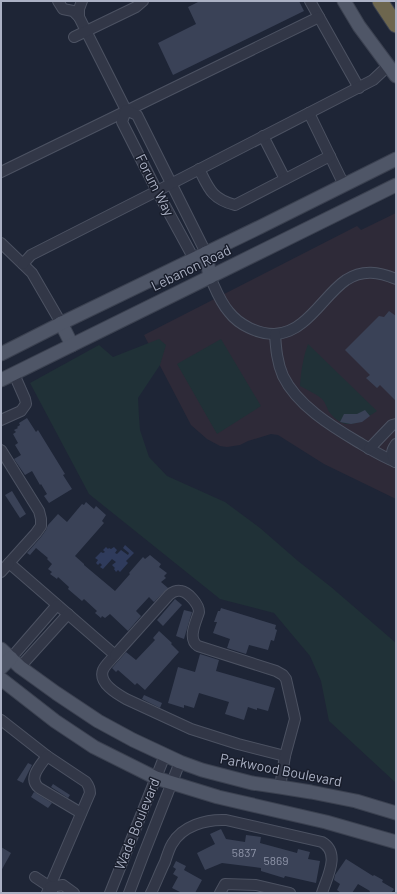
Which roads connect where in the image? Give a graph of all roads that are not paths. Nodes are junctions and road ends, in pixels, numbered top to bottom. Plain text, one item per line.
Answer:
1 (58, 1) edge
2 (82, 1) edge
3 (143, 1) edge
4 (310, 1) edge
5 (344, 1) edge
6 (380, 1) edge
7 (79, 16) junction
8 (319, 17) junction
9 (396, 25) edge
10 (87, 31) junction
11 (74, 37) dead end
12 (394, 73) edge
13 (359, 88) junction
14 (126, 110) junction
15 (310, 113) junction
16 (264, 136) junction
17 (330, 156) junction
18 (396, 160) edge
19 (199, 169) junction
20 (1, 172) edge
21 (285, 180) junction
22 (172, 183) junction
23 (344, 185) junction
24 (396, 185) edge
25 (157, 191) junction
26 (1, 243) edge
27 (206, 253) junction
28 (194, 259) junction
29 (23, 264) junction
30 (210, 277) junction
31 (396, 279) edge
32 (61, 323) junction
33 (274, 334) junction
34 (72, 345) junction
35 (1, 354) edge
36 (14, 374) junction
37 (1, 380) edge
38 (1, 420) edge
39 (396, 424) edge
40 (396, 444) edge
41 (369, 449) junction
42 (1, 450) edge
43 (395, 462) edge
44 (9, 563) junction
45 (1, 572) edge
46 (57, 605) junction
47 (68, 614) junction
48 (1, 649) edge
49 (115, 655) junction
50 (16, 663) junction
51 (1, 668) edge
52 (3, 683) edge
53 (2, 722) edge
54 (165, 755) junction
55 (47, 756) junction
56 (285, 756) junction
57 (180, 762) junction
58 (156, 778) junction
59 (171, 783) junction
60 (280, 787) junction
61 (81, 813) junction
62 (396, 813) edge
63 (396, 842) edge
64 (35, 877) dead end
65 (222, 889) edge
66 (50, 891) edge
67 (74, 893) edge
68 (110, 893) edge
69 (129, 893) edge
70 (151, 893) edge
71 (290, 893) edge
72 (322, 893) edge

1 - 7 street
2 - 7 street
3 - 10 street
4 - 8 street
5 - 12 main road
6 - 9 highway
7 - 10 street, Forum Way
8 - 13 street
8 - 14 street
10 - 11 street
10 - 14 street, Forum Way
12 - 13 street
13 - 15 street
14 - 20 street
14 - 22 street, Forum Way
14 - 25 street, Forum Way
15 - 16 street
15 - 17 street
16 - 19 street
16 - 21 street
17 - 21 street
17 - 23 street
18 - 23 main road, Lebanon Road
19 - 21 street
19 - 22 street
22 - 25 street
22 - 27 street, Forum Way
23 - 27 main road, Lebanon Road
24 - 30 main road, Lebanon Road
25 - 28 street, Forum Way
25 - 29 street
26 - 29 street
27 - 28 main road, Lebanon Road
27 - 30 main road
28 - 30 main road
28 - 32 main road, Lebanon Road
29 - 32 street
30 - 33 street
30 - 34 main road, Lebanon Road
31 - 33 street
32 - 34 main road
32 - 35 main road, Lebanon Road
33 - 41 street
34 - 36 main road, Lebanon Road
36 - 37 main road, Lebanon Road
36 - 38 street
39 - 41 street
40 - 43 street
41 - 43 street
42 - 44 street
44 - 45 street
44 - 46 street
46 - 47 street
46 - 50 street
47 - 49 street
47 - 50 street
48 - 50 main road, Parkwood Boulevard
49 - 56 street
49 - 56 street
50 - 51 main road
50 - 52 main road
50 - 54 main road, Parkwood Boulevard
52 - 58 main road
53 - 55 street
54 - 57 main road, Parkwood Boulevard
54 - 58 street, Wade Boulevard
55 - 61 street
55 - 61 street
56 - 60 street
57 - 59 street, Wade Boulevard
57 - 60 main road, Parkwood Boulevard
58 - 59 main road
58 - 68 street, Wade Boulevard
59 - 63 main road
59 - 69 street, Wade Boulevard
60 - 62 main road, Parkwood Boulevard
61 - 66 street
64 - 66 street
65 - 71 street
66 - 67 street
70 - 72 street

